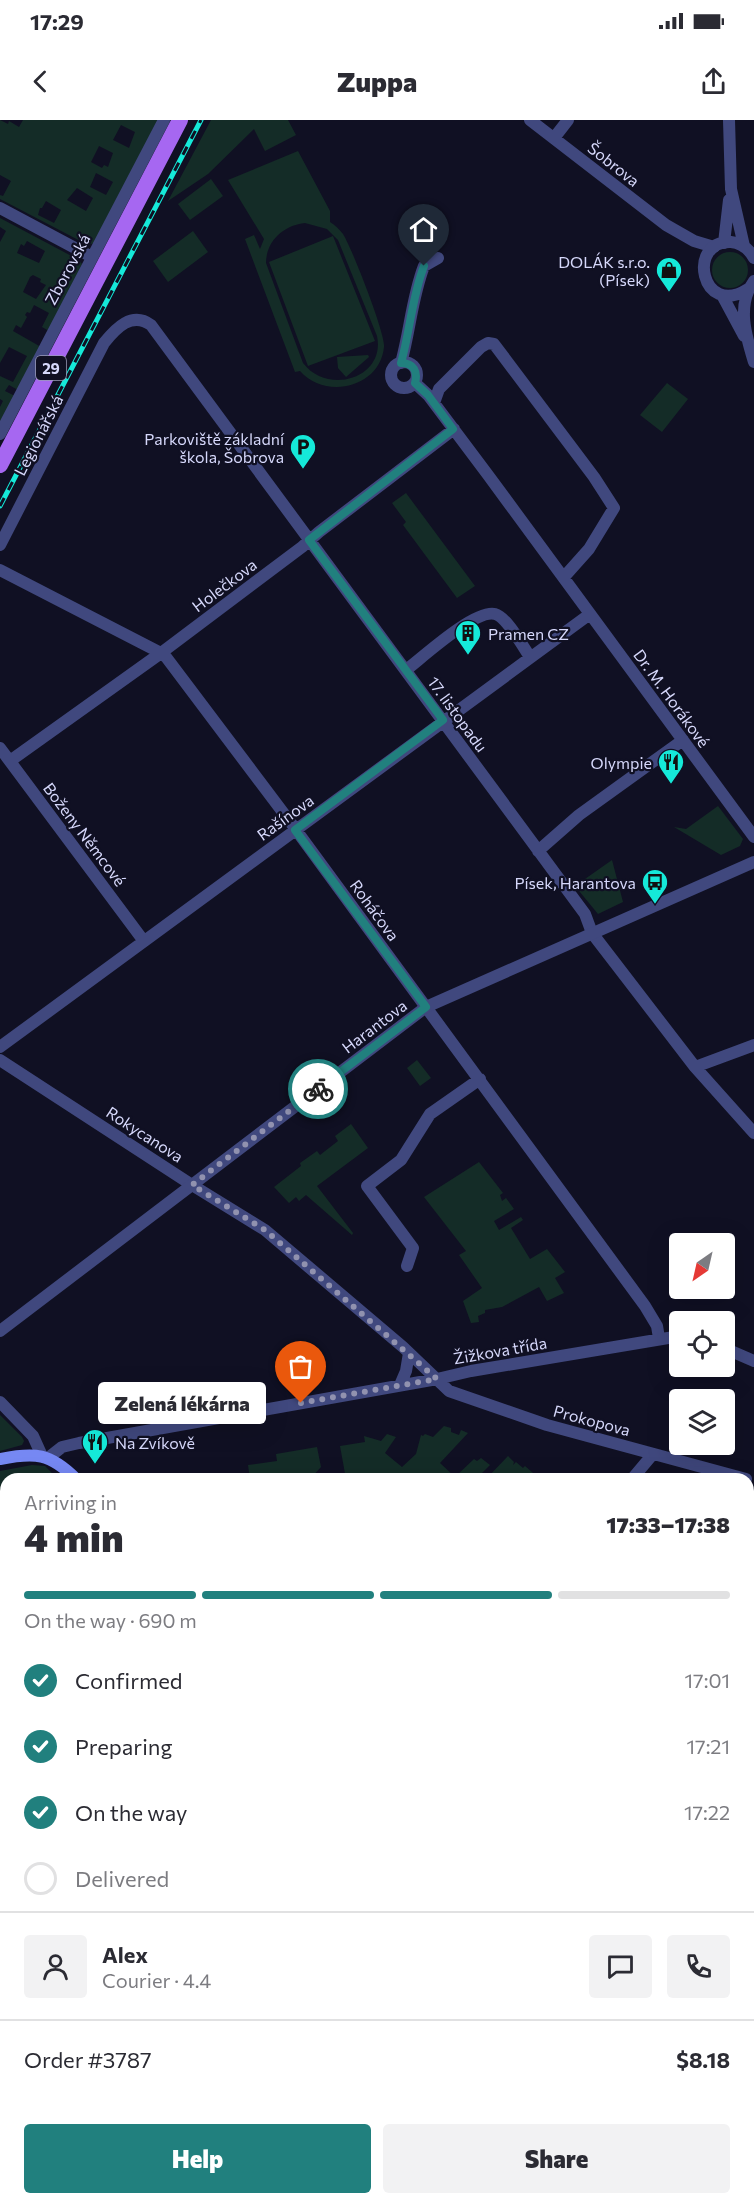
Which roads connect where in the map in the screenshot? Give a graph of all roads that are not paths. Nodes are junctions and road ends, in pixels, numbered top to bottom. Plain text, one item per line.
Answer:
1 (164, 120) edge
2 (180, 120) edge
3 (530, 120) edge
4 (568, 120) edge
5 (729, 120) edge
6 (554, 138) junction
7 (731, 189) junction
8 (0, 208) edge
9 (679, 233) junction
10 (719, 245) junction
11 (744, 246) junction
12 (92, 257) junction
13 (438, 258) dead end
14 (754, 258) edge
15 (704, 261) junction
16 (751, 285) edge
17 (722, 295) junction
18 (134, 320) joint
19 (749, 345) junction
20 (754, 362) edge
21 (401, 363) junction
22 (415, 383) junction
23 (434, 403) junction
24 (453, 429) junction
25 (0, 434) edge
26 (0, 465) edge
27 (309, 540) junction
28 (0, 545) edge
29 (0, 570) edge
30 (564, 578) junction
31 (590, 614) junction
32 (161, 653) junction
33 (530, 657) junction
34 (406, 670) junction
35 (443, 720) junction
36 (683, 740) junction
37 (0, 748) edge
38 (9, 761) junction
39 (295, 830) junction
40 (754, 837) edge
41 (538, 851) junction
42 (754, 862) edge
43 (592, 933) junction
44 (143, 940) junction
45 (426, 1007) junction
46 (754, 1045) edge
47 (0, 1047) edge
48 (0, 1060) edge
49 (694, 1067) junction
50 (480, 1079) junction
51 (754, 1132) edge
52 (192, 1185) junction
53 (407, 1266) dead end
54 (0, 1331) edge
55 (669, 1337) edge
56 (659, 1338) junction
57 (409, 1353) junction
58 (735, 1353) edge
59 (754, 1361) edge
60 (471, 1371) junction
61 (437, 1379) junction
62 (400, 1385) junction
63 (467, 1398) junction
64 (0, 1402) edge
65 (653, 1454) junction
66 (45, 1457) junction
67 (0, 1459) edge
68 (70, 1473) edge
69 (637, 1473) edge
70 (724, 1473) edge

1 - 12 street, Zborovská
2 - 26 main road, 29
3 - 6 street, Šobrova
4 - 6 street
5 - 7 street
6 - 9 street, Šobrova
7 - 10 street
7 - 11 street
8 - 12 street
9 - 10 street, Šobrova
9 - 15 street, Šobrova
10 - 11 street, Šobrova
10 - 15 street
11 - 14 street
12 - 25 street, Zborovská
13 - 21 street
15 - 17 street
16 - 17 street
16 - 19 street
17 - 19 street
18 - 27 street, 17. listopadu
18 - 28 street, Legionářská
19 - 20 street
21 - 22 street, Dr. M. Horákové
21 - 22 street
22 - 23 street, Dr. M. Horákové
23 - 24 street, Dr. M. Horákové
23 - 30 street
24 - 27 street, Holečkova
24 - 30 street, Dr. M. Horákové
27 - 32 street, Holečkova
27 - 34 street, 17. listopadu
29 - 32 street, Roháčova
30 - 31 street, Dr. M. Horákové
31 - 33 street, Rašínova
31 - 36 street, Dr. M. Horákové
32 - 38 street, Holečkova
32 - 39 street, Roháčova
33 - 34 street
33 - 35 street, Rašínova
34 - 35 street, 17. listopadu
35 - 39 street, Rašínova
35 - 41 street, 17. listopadu
36 - 40 street, Dr. M. Horákové
36 - 41 street
37 - 38 street, Boženy Němcové
38 - 44 street, Boženy Němcové
39 - 44 street, Rašínova
39 - 45 street, Roháčova
41 - 43 street, 17. listopadu
42 - 43 street, Harantova
43 - 45 street, Harantova
43 - 49 street, 17. listopadu
44 - 47 street, Rašínova
45 - 50 street, Roháčova
45 - 52 street, Harantova
46 - 49 street
48 - 52 street, Rokycanova
49 - 51 street, 17. listopadu
50 - 53 street
50 - 56 street, Roháčova
52 - 54 street, Harantova
52 - 57 street, Rokycanova
55 - 56 street, Žižkova třída
56 - 60 street, Žižkova třída
57 - 61 street, Rokycanova
57 - 62 street
58 - 59 street
60 - 61 street, Žižkova třída
60 - 63 street
61 - 62 street, Žižkova třída
61 - 63 street, Prokopova
62 - 66 street, Žižkova třída
63 - 65 street, Prokopova
64 - 66 street
65 - 69 street
65 - 70 street, Prokopova
66 - 67 main road
66 - 68 main road

